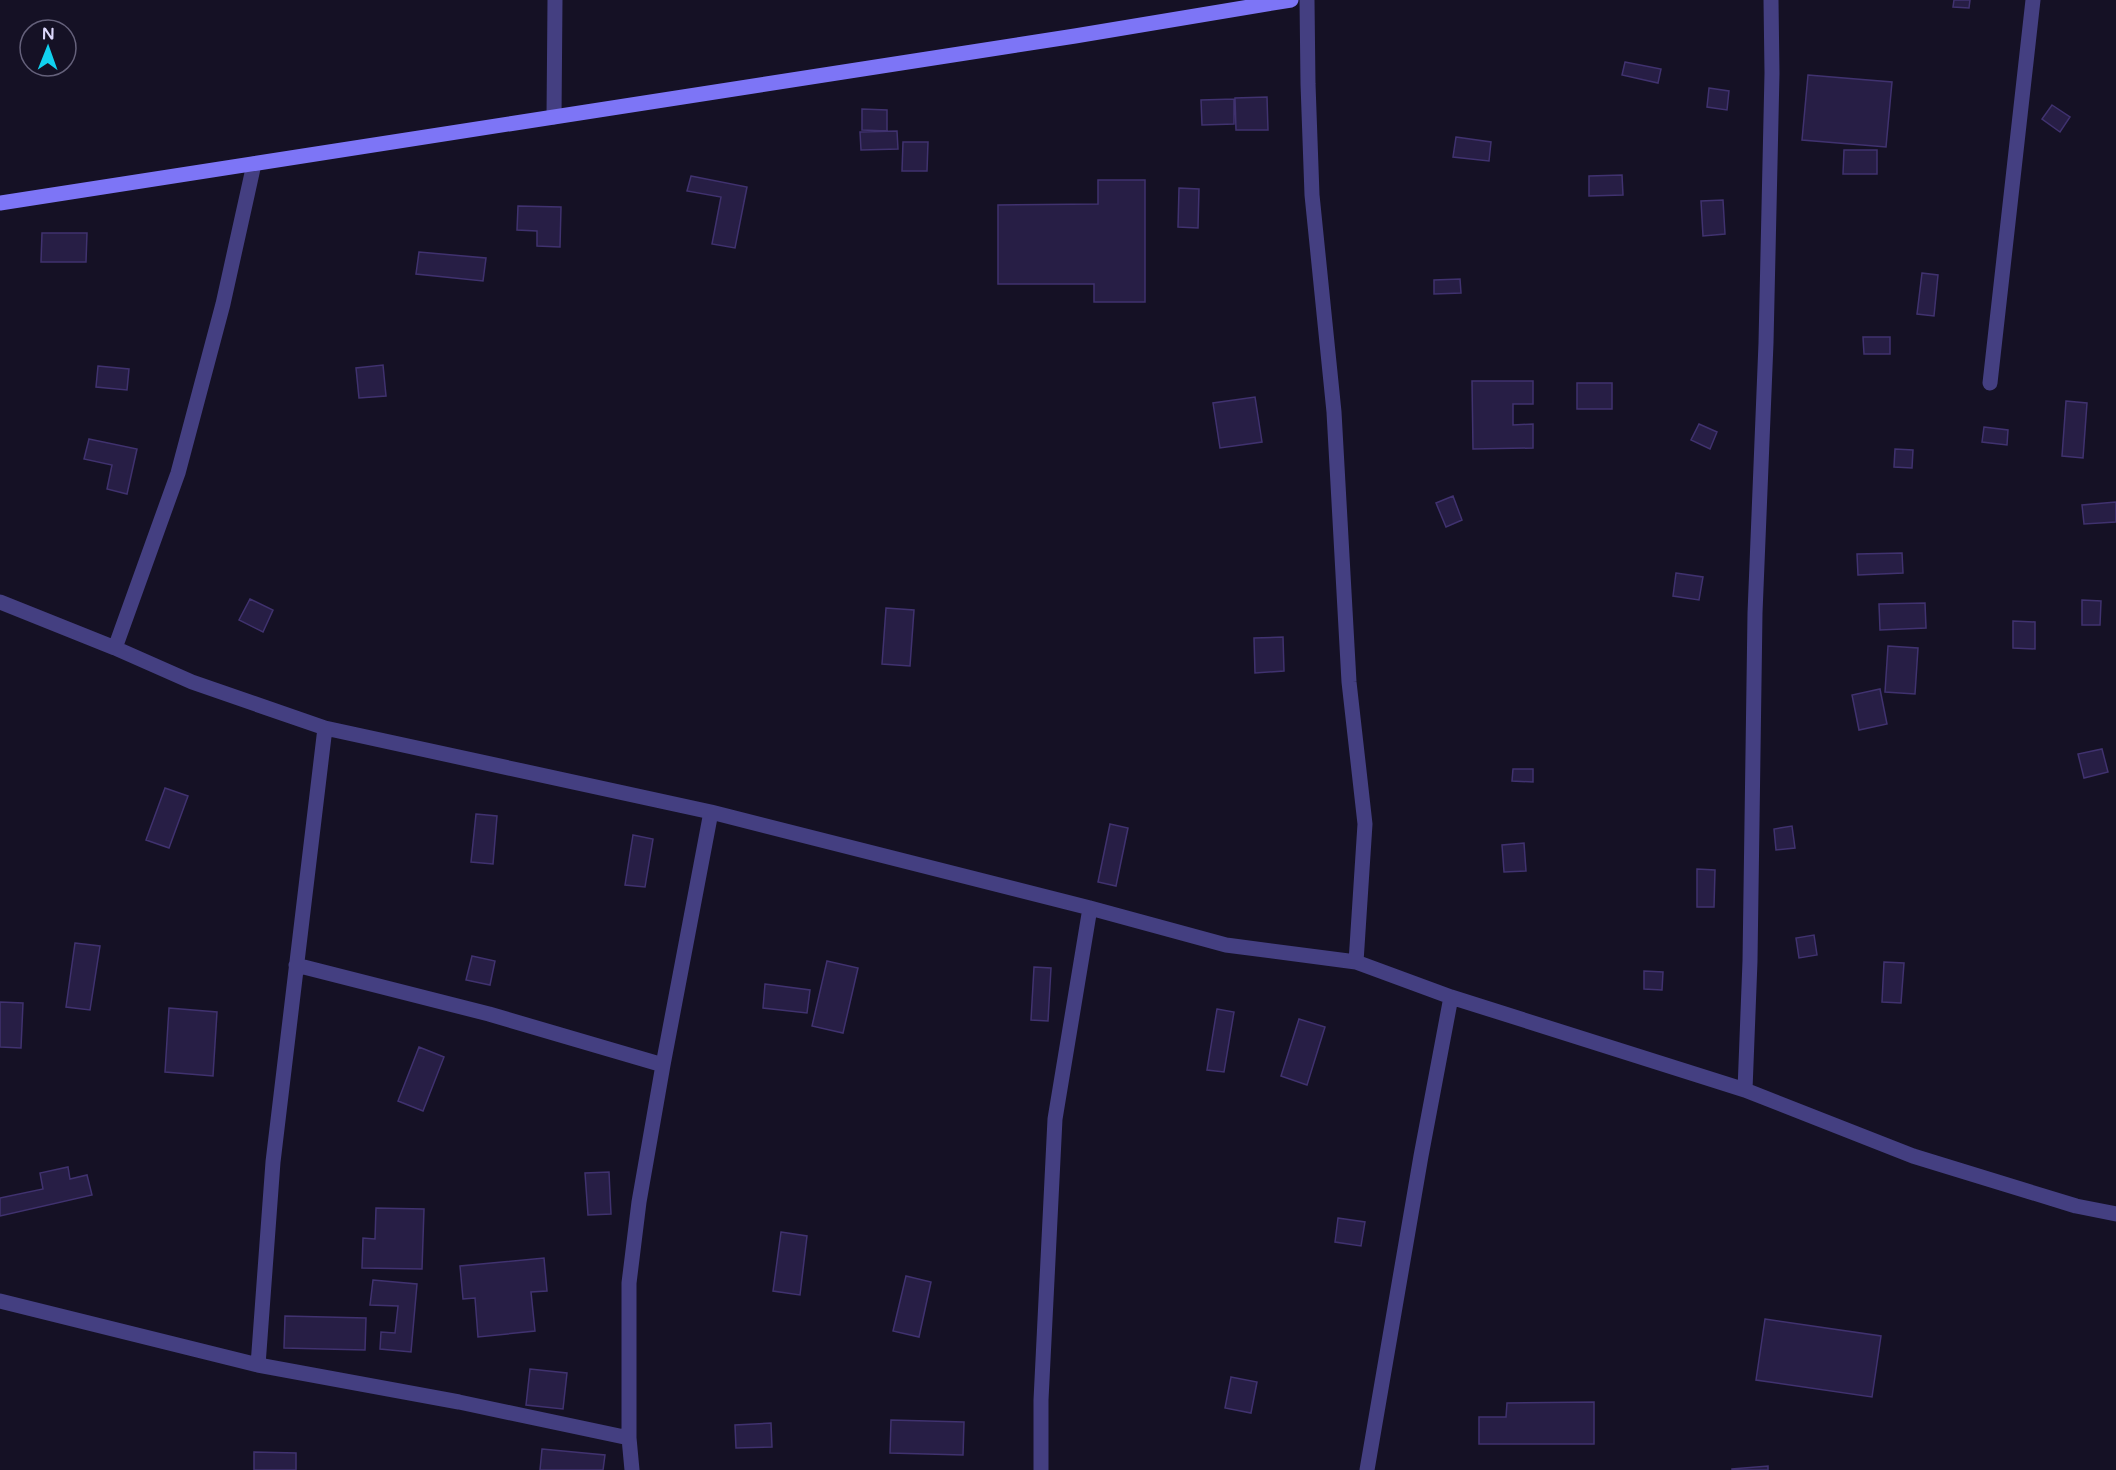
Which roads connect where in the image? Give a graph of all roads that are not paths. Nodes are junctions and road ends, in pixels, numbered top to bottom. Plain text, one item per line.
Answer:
1 (555, 0) edge
2 (1292, 0) edge
3 (1307, 0) edge
4 (1771, 0) edge
5 (2033, 0) edge
6 (554, 117) junction
7 (254, 164) junction
8 (0, 203) edge
9 (1990, 383) dead end
10 (0, 602) edge
11 (115, 648) junction
12 (325, 728) junction
13 (711, 812) junction
14 (1090, 908) junction
15 (1356, 962) junction
16 (296, 965) junction
17 (1451, 997) junction
18 (663, 1065) junction
19 (1745, 1090) junction
20 (2116, 1214) edge
21 (0, 1301) edge
22 (258, 1365) junction
23 (629, 1438) junction
24 (632, 1470) edge
25 (1041, 1470) edge
26 (1367, 1470) edge

1 - 6 street
2 - 6 street
3 - 15 street
4 - 19 street
5 - 9 street
6 - 7 street
7 - 8 street
7 - 11 street
10 - 11 street
11 - 12 street
12 - 13 street
12 - 16 street
13 - 14 street
13 - 18 street
14 - 15 street
14 - 25 street
15 - 17 street
16 - 18 street
16 - 22 street
17 - 19 street
17 - 26 street
18 - 23 street
19 - 20 street
21 - 22 street
22 - 23 street
23 - 24 street

